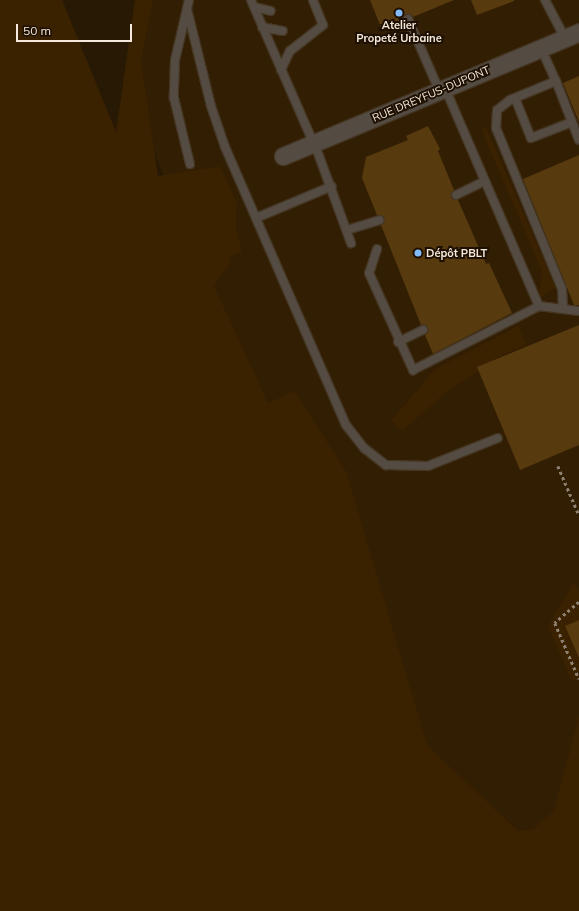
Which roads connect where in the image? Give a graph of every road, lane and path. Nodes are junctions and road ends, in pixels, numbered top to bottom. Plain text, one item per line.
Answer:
1 (189, 0) edge
2 (313, 0) edge
3 (545, 0) edge
4 (252, 4) edge
5 (187, 8) junction
6 (271, 11) dead end
7 (408, 19) dead end
8 (262, 27) junction
9 (283, 31) dead end
10 (572, 35) edge
11 (541, 48) junction
12 (281, 70) junction
13 (556, 81) junction
14 (442, 89) junction
15 (515, 98) junction
16 (572, 122) junction
17 (579, 140) edge
18 (314, 143) junction
19 (282, 156) dead end
20 (190, 164) dead end
21 (485, 181) junction
22 (332, 186) junction
23 (456, 195) dead end
24 (256, 218) junction
25 (379, 220) dead end
26 (347, 230) junction
27 (352, 243) dead end
28 (377, 249) dead end
29 (539, 306) junction
30 (563, 309) junction
31 (579, 311) edge
32 (423, 330) dead end
33 (398, 342) junction
34 (498, 438) dead end
35 (558, 466) dead end
36 (579, 516) edge
37 (579, 602) edge
38 (579, 679) edge

1 - 5 lane
2 - 12 lane
3 - 10 lane
4 - 6 lane
4 - 8 lane
5 - 20 lane
5 - 24 lane
7 - 14 lane
8 - 9 lane
8 - 12 lane
10 - 11 street, RUE DREYFUS-DUPONT
11 - 13 lane
11 - 14 street, RUE DREYFUS-DUPONT
12 - 18 lane
13 - 15 lane
13 - 16 lane
14 - 18 street, RUE DREYFUS-DUPONT
14 - 21 lane
15 - 16 lane
15 - 30 lane
16 - 17 lane
18 - 19 street, RUE DREYFUS-DUPONT
18 - 22 lane
21 - 23 lane
21 - 29 lane
22 - 24 lane
22 - 26 lane
24 - 34 lane
25 - 26 lane
26 - 27 lane
28 - 33 lane
29 - 30 lane
29 - 33 lane
30 - 31 lane
32 - 33 lane
35 - 36 path
37 - 38 path

